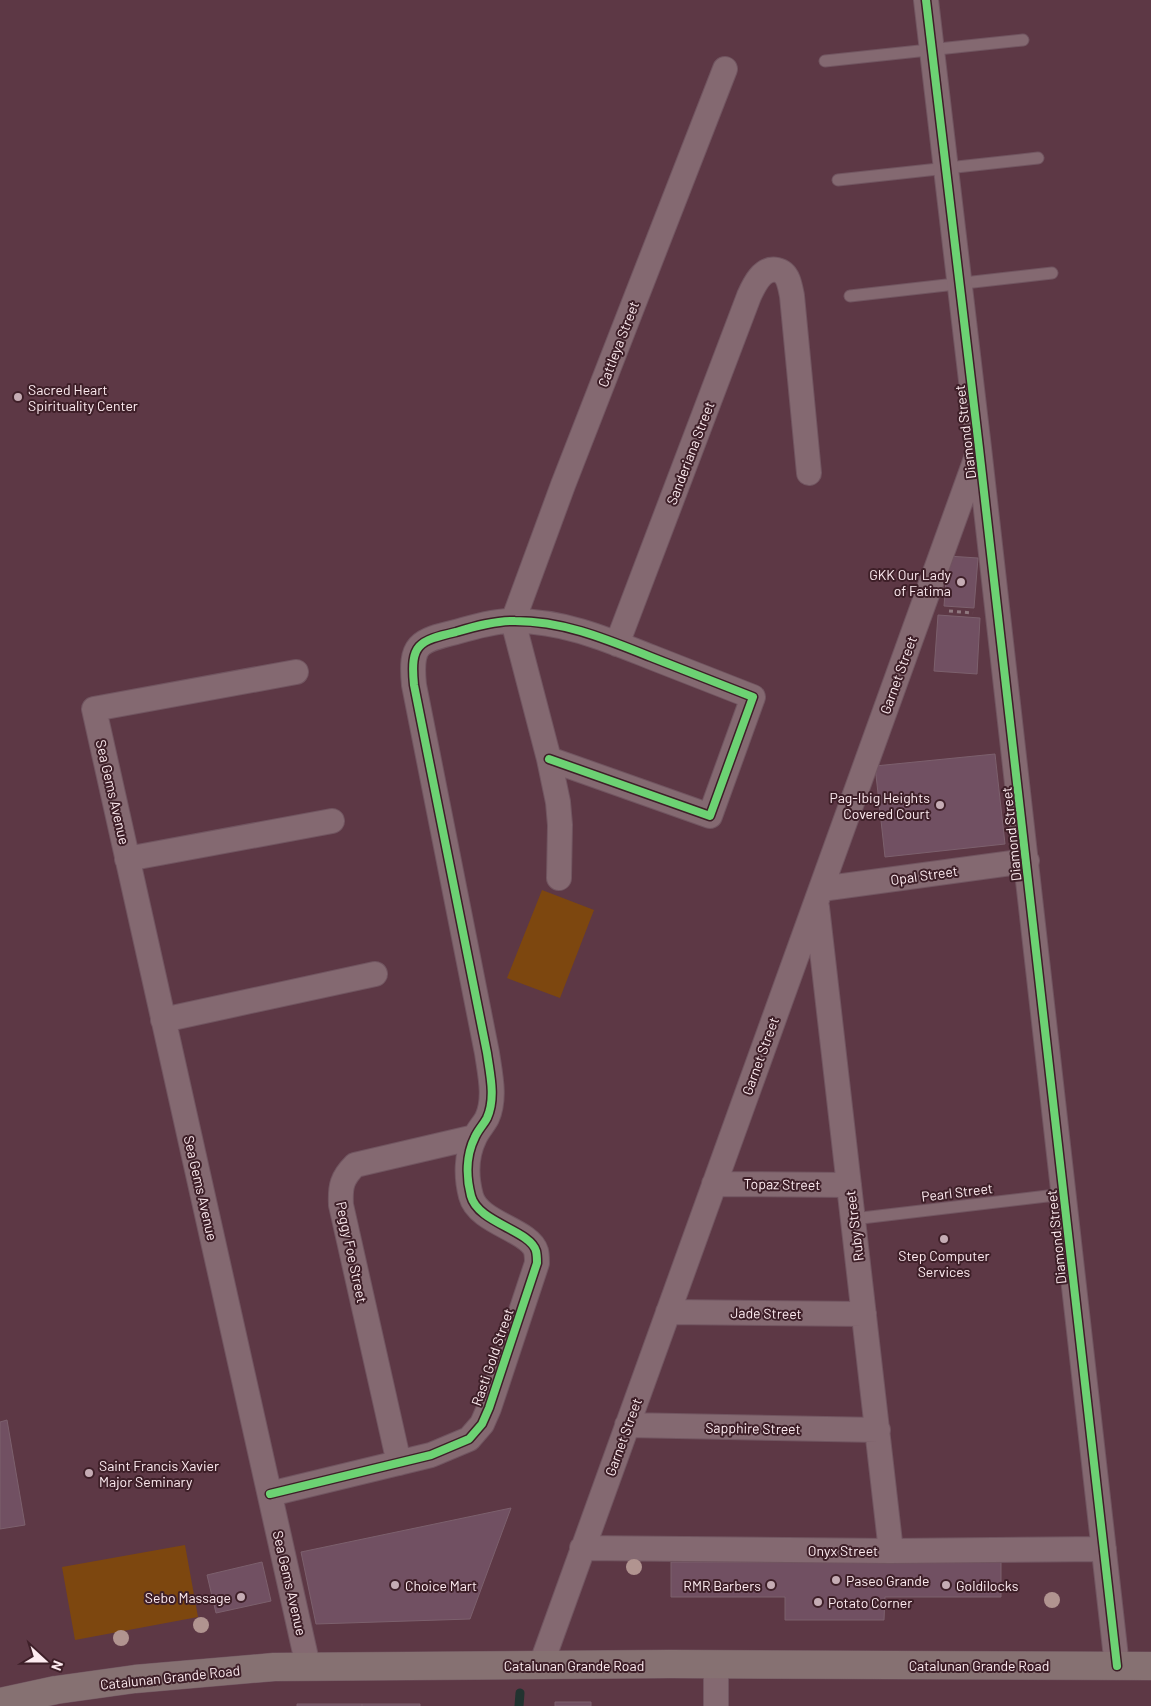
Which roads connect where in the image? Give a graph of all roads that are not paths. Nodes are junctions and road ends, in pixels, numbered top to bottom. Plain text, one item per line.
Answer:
1 (926, 0) edge
2 (1023, 40) dead end
3 (932, 50) junction
4 (825, 62) dead end
5 (725, 69) dead end
6 (1038, 158) dead end
7 (946, 168) junction
8 (838, 180) dead end
9 (1052, 273) dead end
10 (960, 284) junction
11 (850, 296) dead end
12 (980, 448) junction
13 (809, 473) dead end
14 (513, 620) junction
15 (617, 644) junction
16 (296, 672) dead end
17 (549, 759) junction
18 (332, 821) dead end
19 (128, 859) junction
20 (1027, 861) junction
21 (559, 878) dead end
22 (818, 895) junction
23 (375, 974) dead end
24 (163, 1020) junction
25 (475, 1137) junction
26 (714, 1184) junction
27 (849, 1185) junction
28 (1064, 1194) junction
29 (853, 1219) junction
30 (668, 1312) junction
31 (864, 1314) junction
32 (627, 1425) junction
33 (878, 1430) junction
34 (399, 1463) junction
35 (270, 1494) junction
36 (582, 1548) junction
37 (1104, 1549) junction
38 (892, 1551) junction
39 (716, 1664) junction
40 (541, 1665) junction
41 (308, 1666) junction
42 (1117, 1666) junction
43 (1151, 1666) edge
44 (0, 1702) edge
45 (716, 1706) edge

1 - 3 street, Diamond Street
2 - 3 lane
3 - 4 lane
3 - 7 street, Diamond Street
5 - 14 street, Cattleya Street
6 - 7 lane
7 - 8 lane
7 - 10 street, Diamond Street
9 - 10 lane
10 - 11 lane
10 - 12 street, Diamond Street
12 - 20 street, Diamond Street
12 - 22 street, Garnet Street
13 - 15 street, Sanderiana Street
14 - 15 street, Rasti Gold Street
14 - 17 street
14 - 25 street, Rasti Gold Street
15 - 17 street, Rasti Gold Street
16 - 19 street, Sea Gems Avenue
17 - 21 street
18 - 19 street
19 - 24 street, Sea Gems Avenue
20 - 22 street, Opal Street
20 - 28 street, Diamond Street
22 - 26 street, Garnet Street
22 - 27 street, Ruby Street
23 - 24 street
24 - 35 street, Sea Gems Avenue
25 - 34 street, Rasti Gold Street
25 - 34 street, Peggy Foe Street
26 - 27 street, Topaz Street
26 - 30 street, Garnet Street
27 - 29 street, Ruby Street
28 - 29 lane, Pearl Street
28 - 37 street, Diamond Street
29 - 31 street, Ruby Street
30 - 31 street, Jade Street
30 - 32 street, Garnet Street
31 - 33 street, Ruby Street
32 - 33 street, Sapphire Street
32 - 36 street, Garnet Street
33 - 38 street, Ruby Street
34 - 35 street, Rasti Gold Street
35 - 41 street, Sea Gems Avenue
36 - 38 street, Onyx Street
36 - 40 street, Garnet Street
37 - 38 street, Onyx Street
37 - 42 street, Diamond Street
39 - 40 main road, Catalunan Grande Road
39 - 42 main road, Catalunan Grande Road
39 - 45 street
40 - 41 main road, Catalunan Grande Road
41 - 44 main road, Catalunan Grande Road
42 - 43 main road, Catalunan Grande Road

